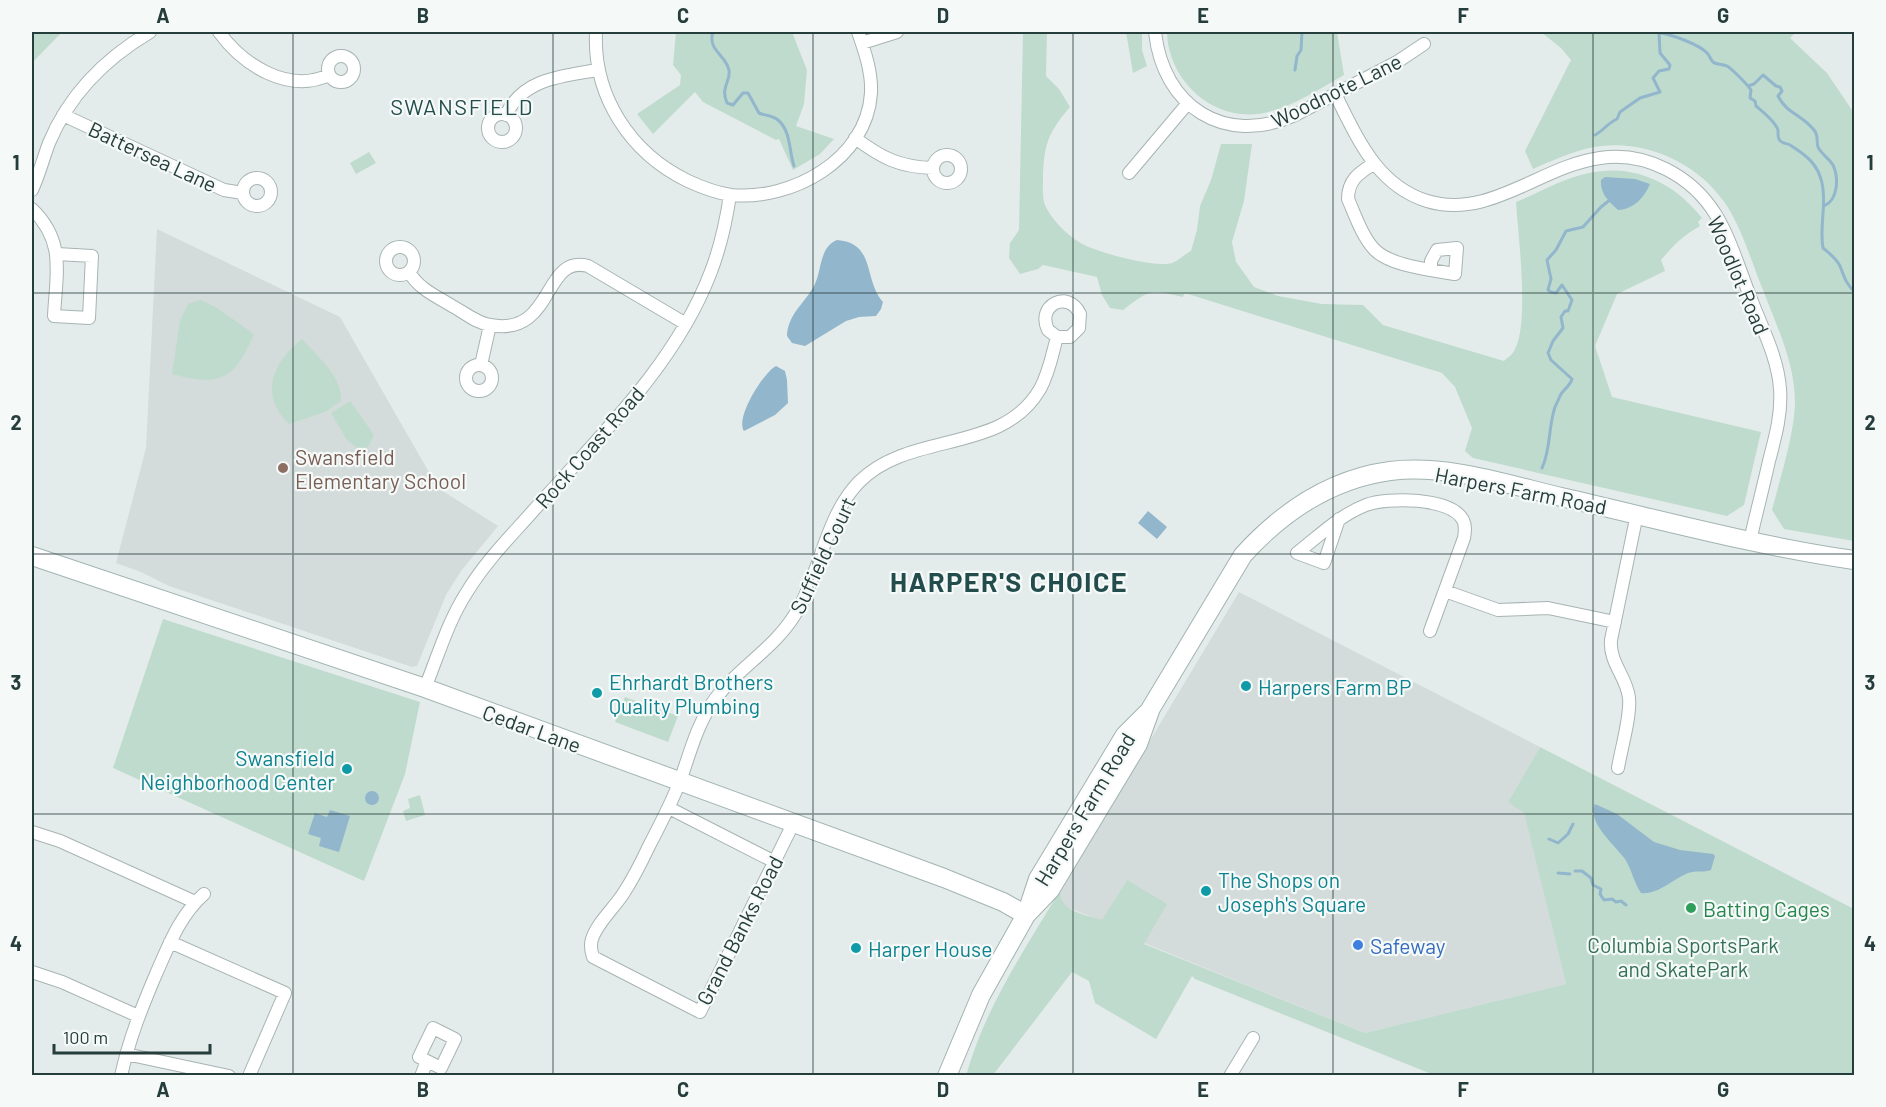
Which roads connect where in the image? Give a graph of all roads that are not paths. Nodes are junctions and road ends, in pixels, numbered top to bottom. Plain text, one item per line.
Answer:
1 (150, 32) edge
2 (219, 32) edge
3 (596, 32) edge
4 (897, 32) edge
5 (1155, 32) edge
6 (860, 38) edge
7 (1424, 44) dead end
8 (598, 70) junction
9 (329, 75) dead end
10 (1335, 94) junction
11 (1188, 103) junction
12 (506, 114) dead end
13 (63, 115) junction
14 (855, 138) junction
15 (1373, 164) junction
16 (933, 168) dead end
17 (1130, 173) dead end
18 (32, 190) edge
19 (243, 193) dead end
20 (730, 195) junction
21 (32, 209) edge
22 (57, 254) junction
23 (1431, 269) dead end
24 (409, 272) dead end
25 (686, 324) junction
26 (490, 325) junction
27 (1057, 338) dead end
28 (481, 365) dead end
29 (1637, 514) junction
30 (1339, 519) dead end
31 (1750, 541) junction
32 (32, 556) edge
33 (1854, 560) edge
34 (1445, 591) junction
35 (1616, 622) junction
36 (1430, 631) dead end
37 (425, 688) junction
38 (1618, 768) dead end
39 (679, 782) junction
40 (669, 808) junction
41 (793, 824) junction
42 (32, 832) edge
43 (776, 862) junction
44 (1026, 915) junction
45 (170, 942) junction
46 (32, 972) edge
47 (138, 1016) junction
48 (1253, 1038) dead end
49 (126, 1054) junction
50 (427, 1061) dead end
51 (121, 1076) edge
52 (229, 1076) edge
53 (249, 1076) edge
54 (421, 1076) edge
55 (947, 1076) edge
56 (1230, 1076) edge

1 - 13 street
2 - 9 street
3 - 8 street
4 - 6 street
5 - 11 street, Woodnote Lane
6 - 14 street
7 - 10 street, Woodnote Lane
8 - 12 street
8 - 20 street
10 - 11 street, Woodnote Lane
10 - 15 street, Woodlot Road
11 - 17 street
13 - 18 street
13 - 19 street, Battersea Lane
14 - 16 street
14 - 20 street
15 - 23 street
15 - 31 street, Woodlot Road
20 - 25 street, Rock Coast Road
21 - 22 street
22 - 22 street
24 - 26 street
25 - 26 street
25 - 37 street, Rock Coast Road
26 - 28 street
27 - 39 street, Suffield Court
29 - 31 main road, Harpers Farm Road
29 - 35 street
29 - 44 main road, Harpers Farm Road
30 - 34 street
31 - 33 main road, Harpers Farm Road
32 - 37 main road, Cedar Lane
34 - 35 street
34 - 36 street
35 - 38 street
37 - 39 main road, Cedar Lane
39 - 40 street, Grand Banks Road
39 - 41 main road, Cedar Lane
40 - 43 street
40 - 43 street, Grand Banks Road
41 - 43 street, Grand Banks Road
41 - 44 main road, Cedar Lane
42 - 45 street
44 - 55 main road, Harpers Farm Road
45 - 47 street
45 - 53 street
46 - 47 street
47 - 49 street
48 - 56 street
49 - 51 street
49 - 52 street
50 - 54 street

